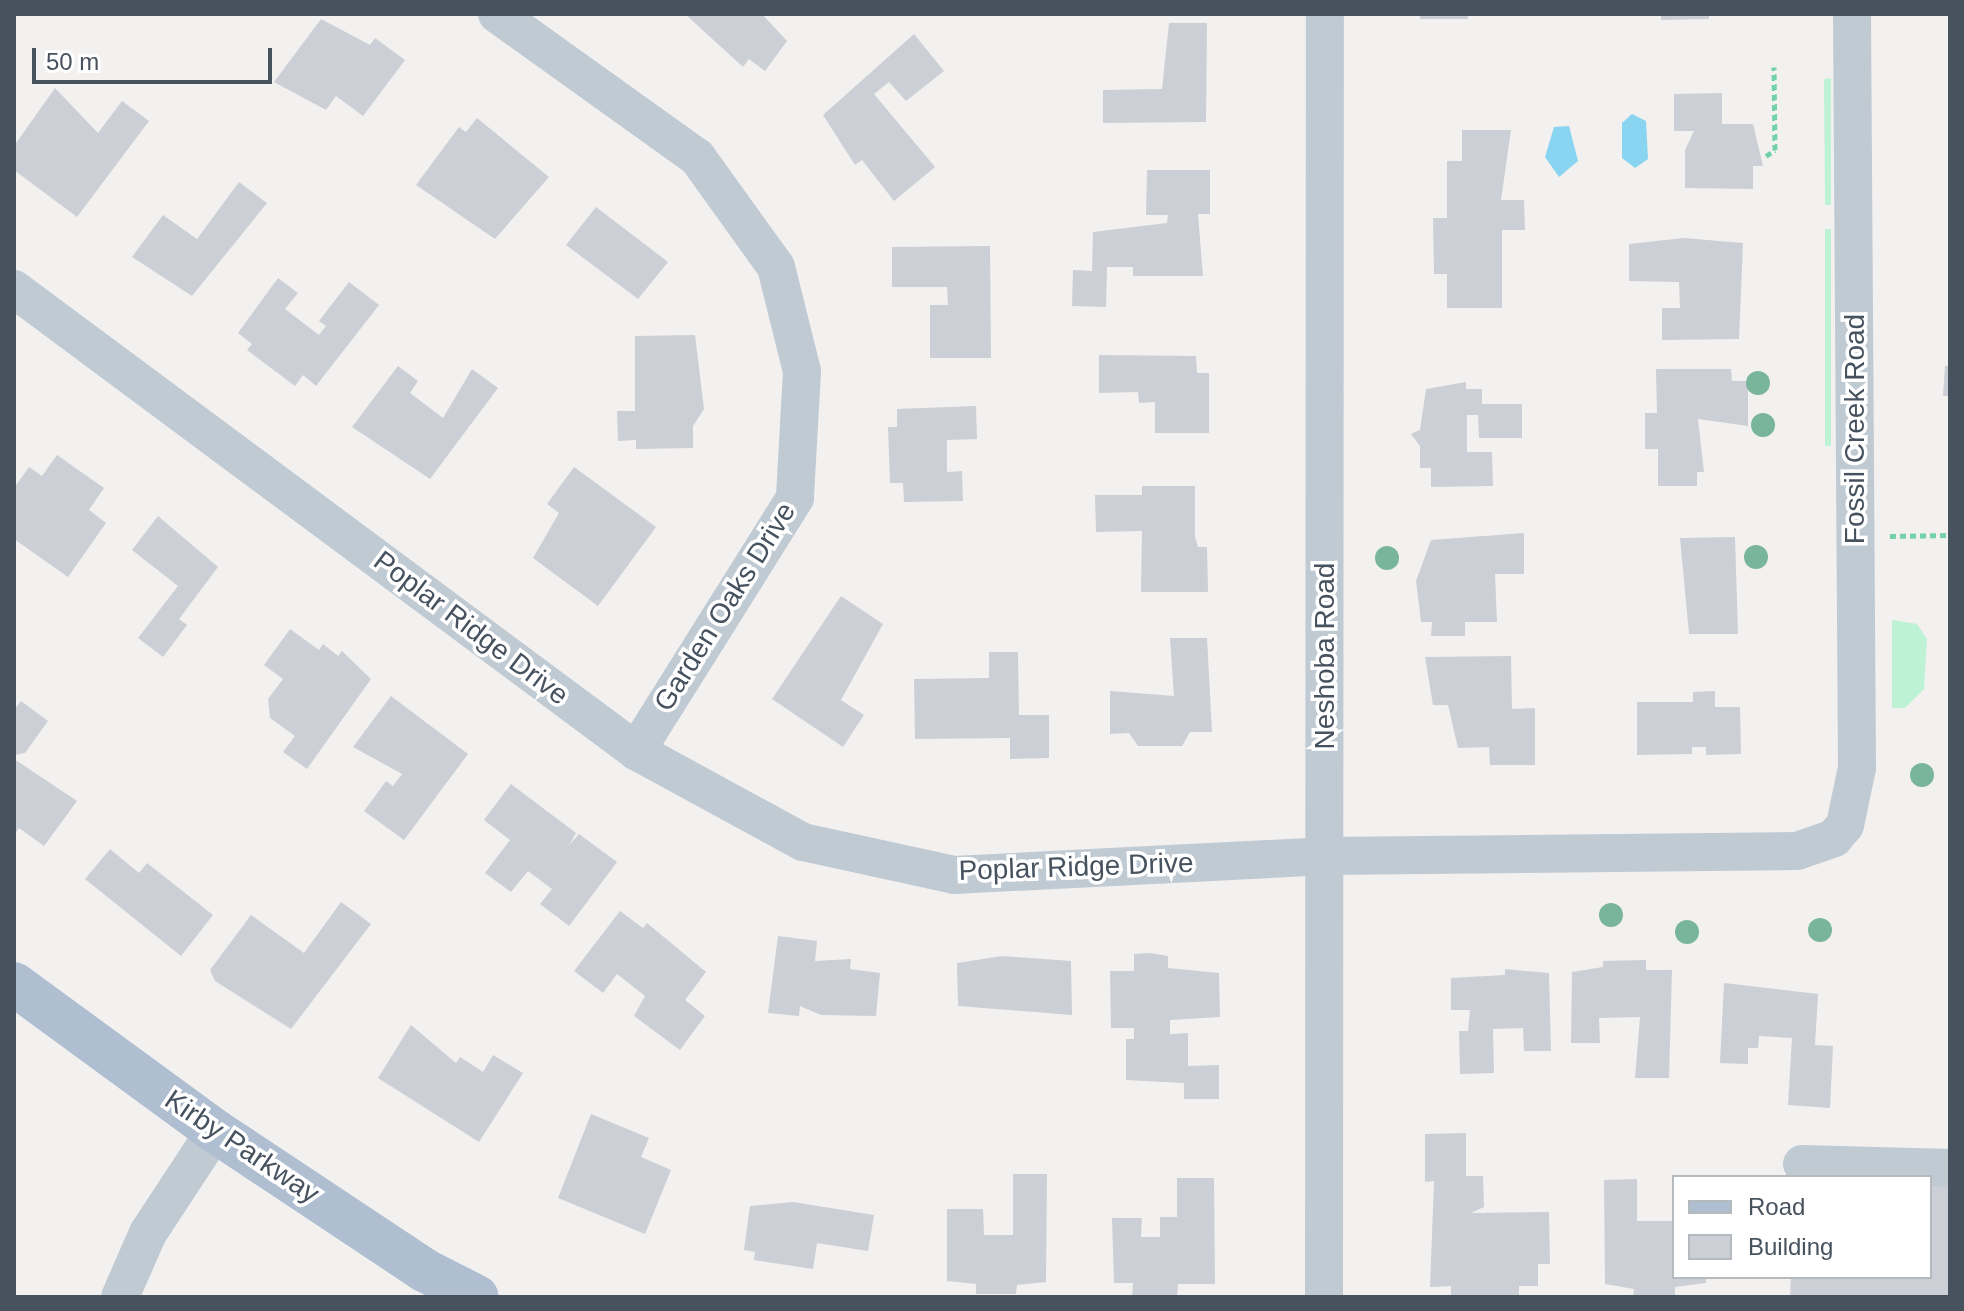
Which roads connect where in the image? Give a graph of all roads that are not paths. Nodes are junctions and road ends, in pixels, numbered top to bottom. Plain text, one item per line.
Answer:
1 (497, 14) edge
2 (1325, 14) edge
3 (1852, 14) edge
4 (14, 289) edge
5 (636, 751) junction
6 (1834, 838) joint
7 (1324, 856) junction
8 (14, 984) edge
9 (215, 1131) junction
10 (1802, 1164) dead end
11 (1950, 1168) edge
12 (120, 1297) edge
13 (477, 1297) edge
14 (1324, 1297) edge

1 - 5 street, Garden Oaks Drive
2 - 7 street, Neshoba Road
3 - 6 street, Fossil Creek Road
4 - 5 street, Poplar Ridge Drive
5 - 7 street, Poplar Ridge Drive
6 - 7 street, Poplar Ridge Drive
7 - 14 street, Neshoba Road
8 - 9 main road, Kirby Parkway
9 - 12 street
9 - 13 main road, Kirby Parkway
10 - 11 street

